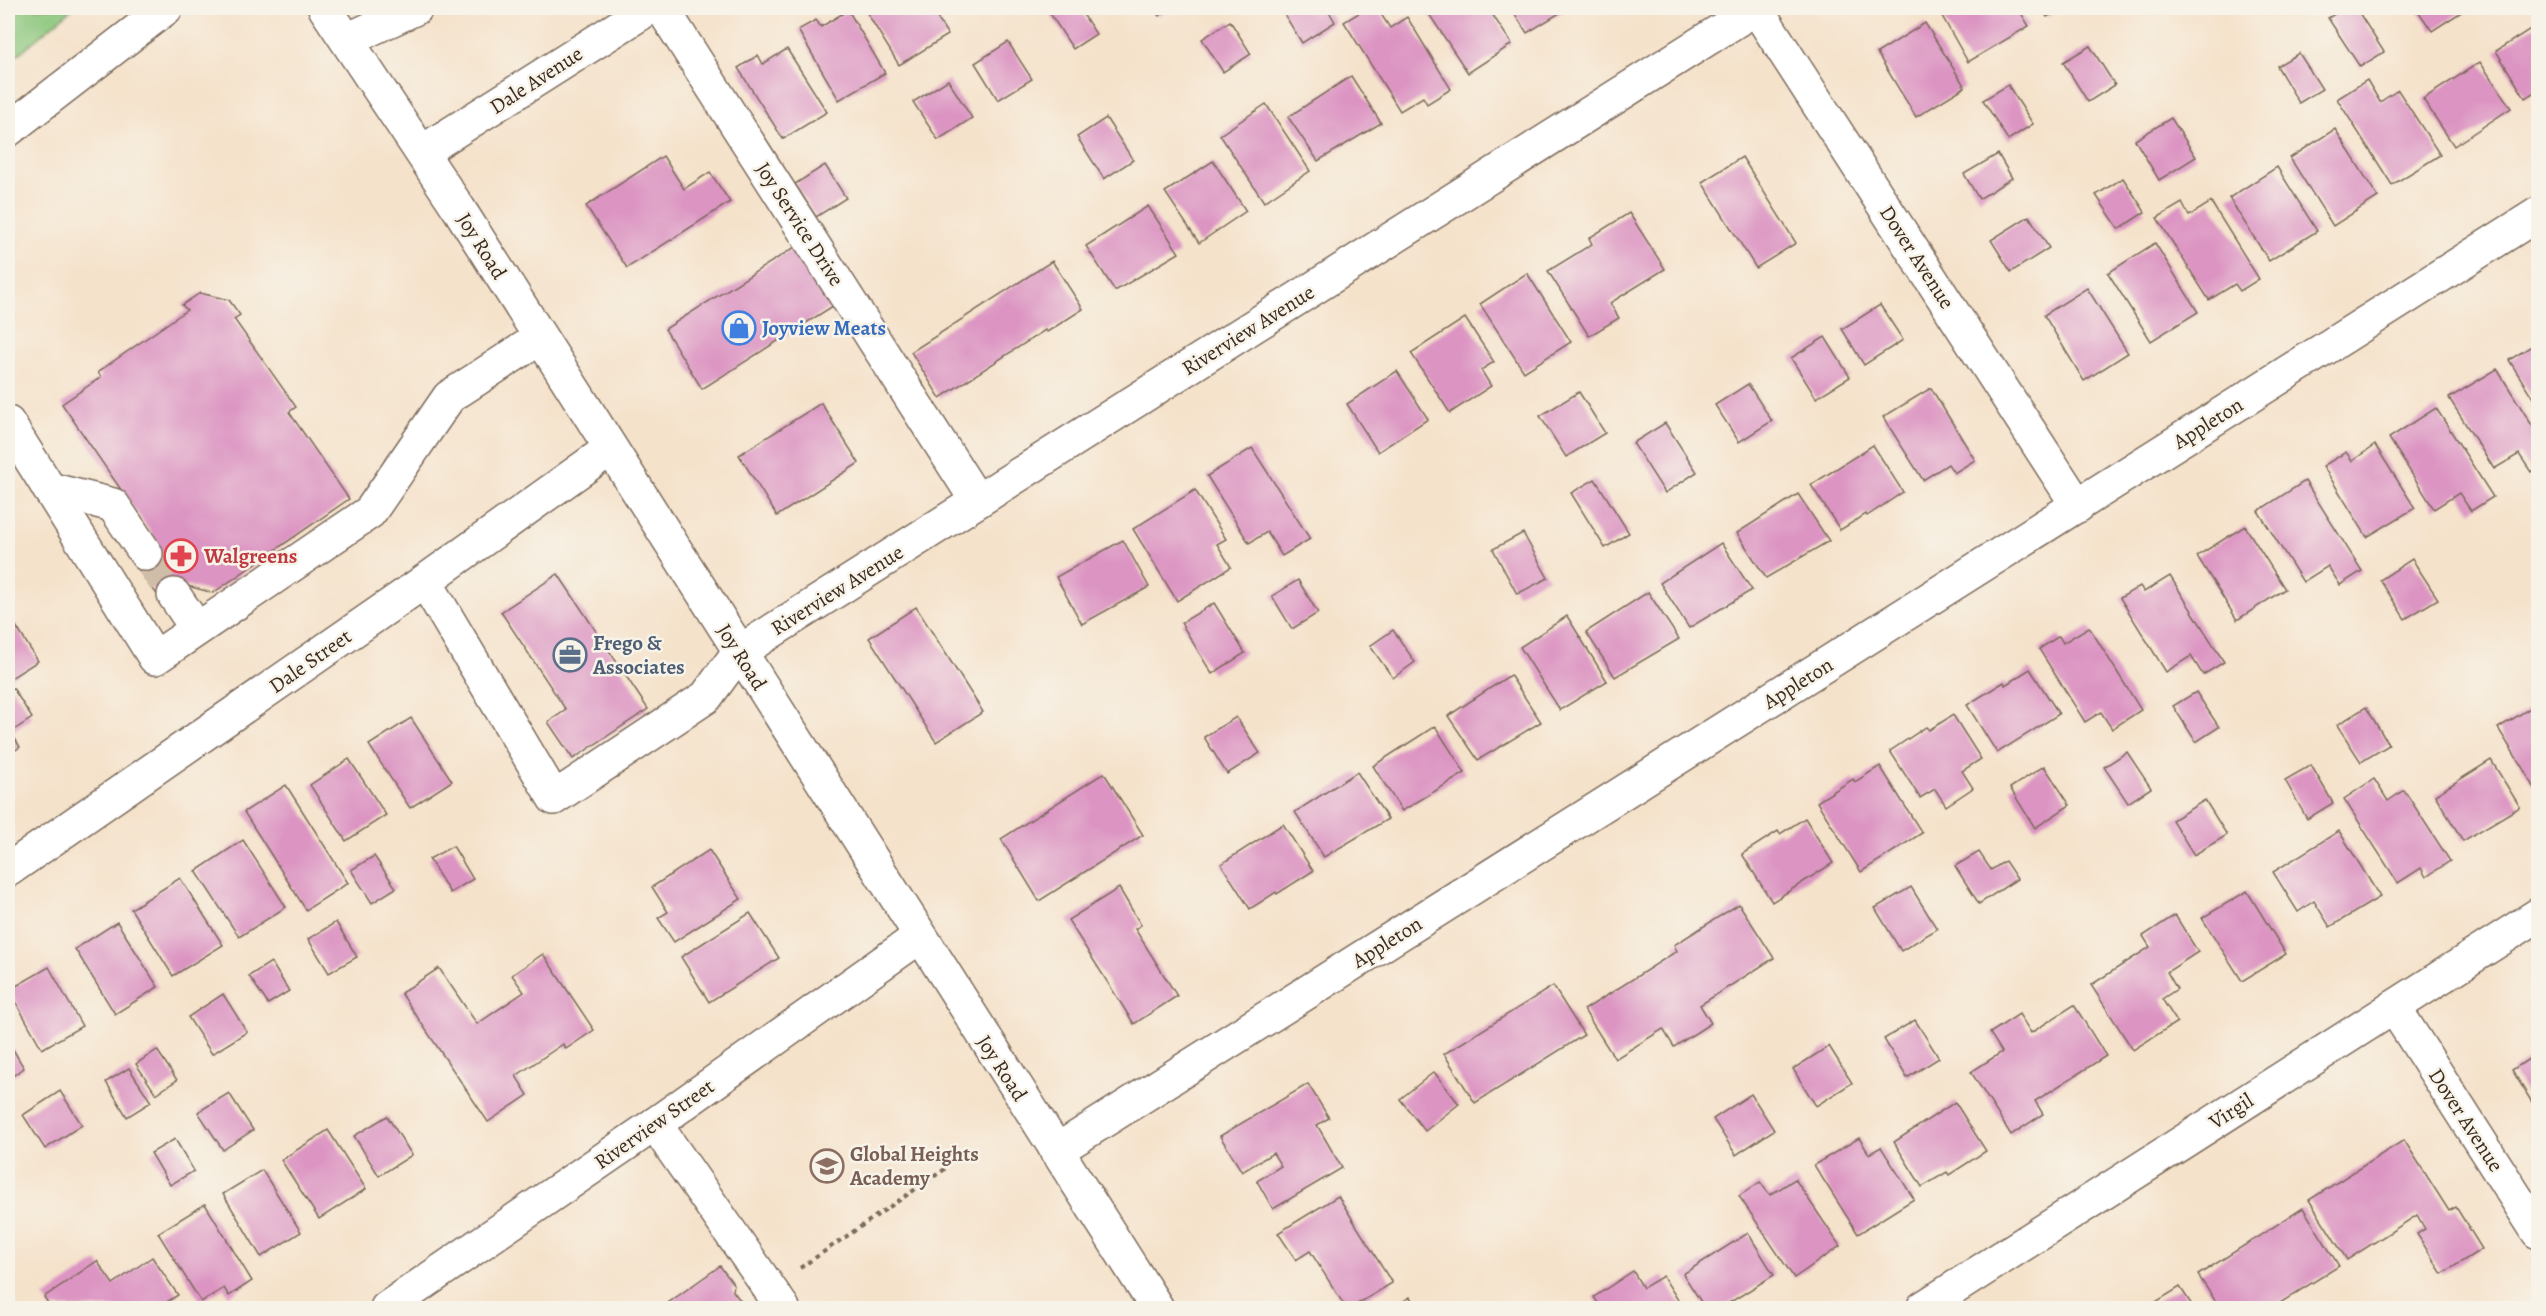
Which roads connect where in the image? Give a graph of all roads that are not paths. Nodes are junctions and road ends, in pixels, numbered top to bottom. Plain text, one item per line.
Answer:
1 (166, 8) edge
2 (325, 8) edge
3 (416, 8) edge
4 (649, 8) edge
5 (662, 8) edge
6 (1756, 8) edge
7 (347, 40) junction
8 (8, 130) edge
9 (422, 152) junction
10 (2538, 213) edge
11 (540, 338) junction
12 (12, 447) edge
13 (610, 449) junction
14 (49, 489) junction
15 (977, 501) junction
16 (2078, 506) junction
17 (146, 554) tunnel mouth
18 (425, 581) junction
19 (174, 596) tunnel mouth
20 (197, 629) junction
21 (739, 652) junction
22 (8, 870) edge
23 (2538, 915) edge
24 (919, 937) junction
25 (2394, 1007) junction
26 (655, 1124) junction
27 (1056, 1151) junction
28 (2538, 1233) edge
29 (776, 1299) edge
30 (387, 1308) edge
31 (1157, 1308) edge
32 (1923, 1308) edge

1 - 8 street
2 - 7 street, Joy Road
3 - 7 street
4 - 9 street, Dale Avenue
5 - 15 street, Joy Service Drive
6 - 15 street, Riverview Avenue
6 - 16 street, Dover Avenue
7 - 9 street, Joy Road
9 - 11 street, Joy Road
10 - 16 street, Appleton
11 - 13 street, Joy Road
11 - 20 street
12 - 14 street
13 - 18 street, Dale Street
13 - 21 street, Joy Road
14 - 17 street
14 - 20 street
15 - 21 street, Riverview Avenue
16 - 27 street, Appleton
18 - 21 street
18 - 22 street, Dale Street
19 - 20 street
21 - 24 street, Joy Road
23 - 25 street, Virgil
24 - 26 street, Riverview Street
24 - 27 street, Joy Road
25 - 28 street, Dover Avenue
25 - 32 street, Virgil
26 - 29 street
26 - 30 street, Riverview Street
27 - 31 street, Joy Road

